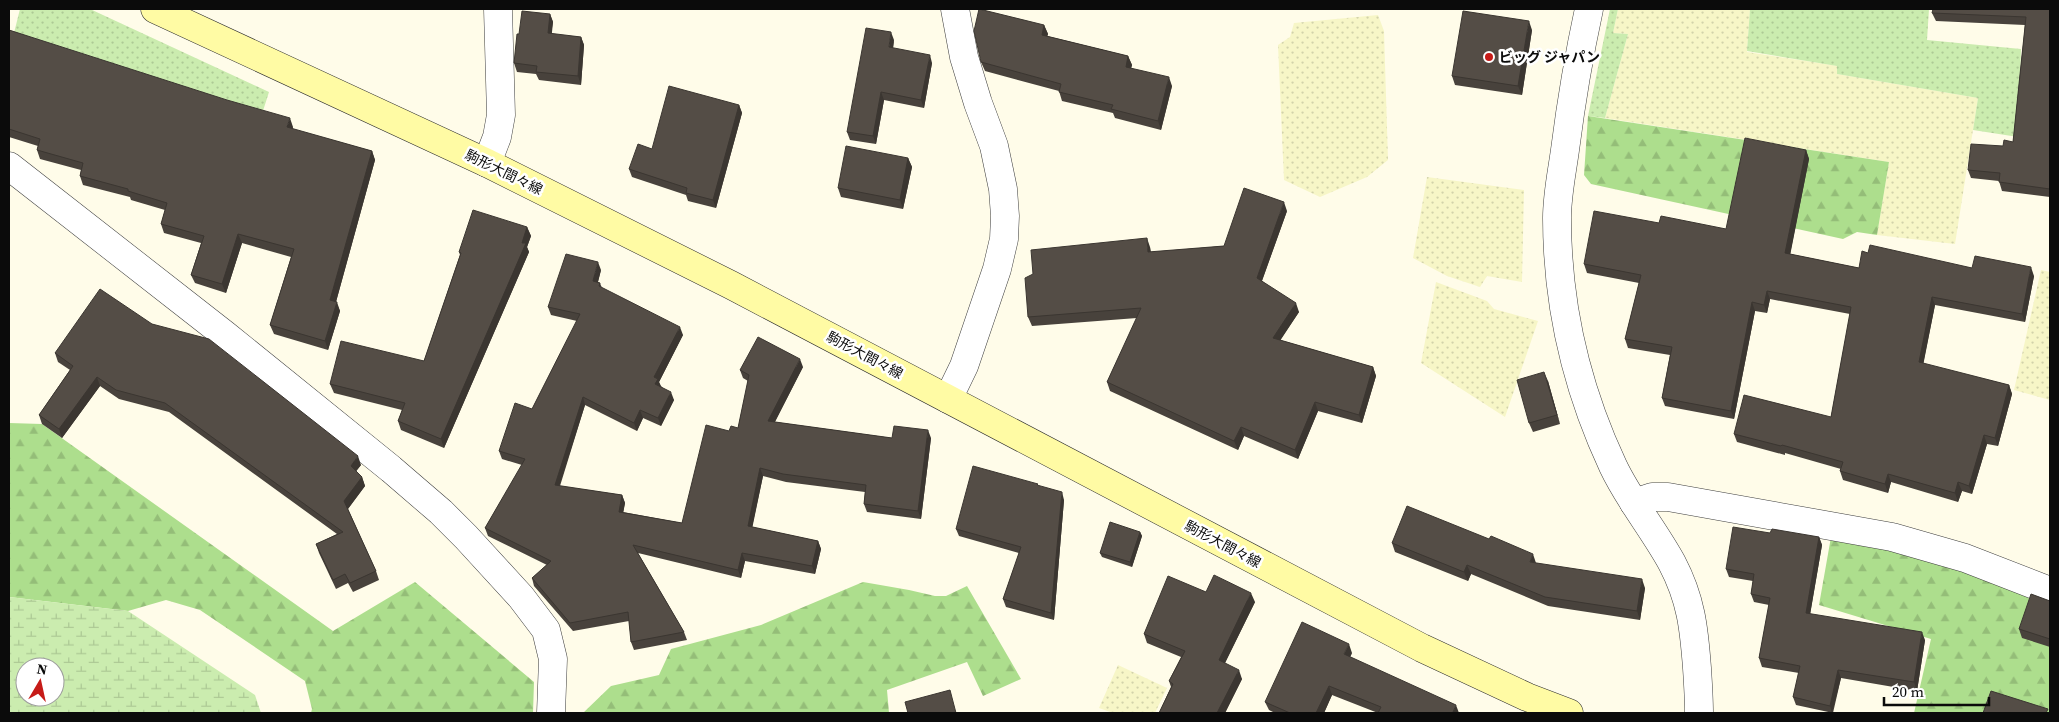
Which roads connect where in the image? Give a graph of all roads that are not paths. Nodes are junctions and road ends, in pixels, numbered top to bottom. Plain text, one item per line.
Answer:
1 (155, 9) edge
2 (498, 9) edge
3 (955, 9) edge
4 (1589, 9) edge
5 (487, 163) junction
6 (9, 166) edge
7 (948, 399) junction
8 (1634, 502) junction
9 (2050, 591) edge
10 (551, 713) edge
11 (1569, 713) edge
12 (1699, 713) edge

1 - 5 main road, 駒形大間々線
2 - 5 street
3 - 7 street
4 - 8 street
5 - 7 main road, 駒形大間々線
6 - 10 street
7 - 11 main road, 駒形大間々線
8 - 9 street
8 - 12 street

